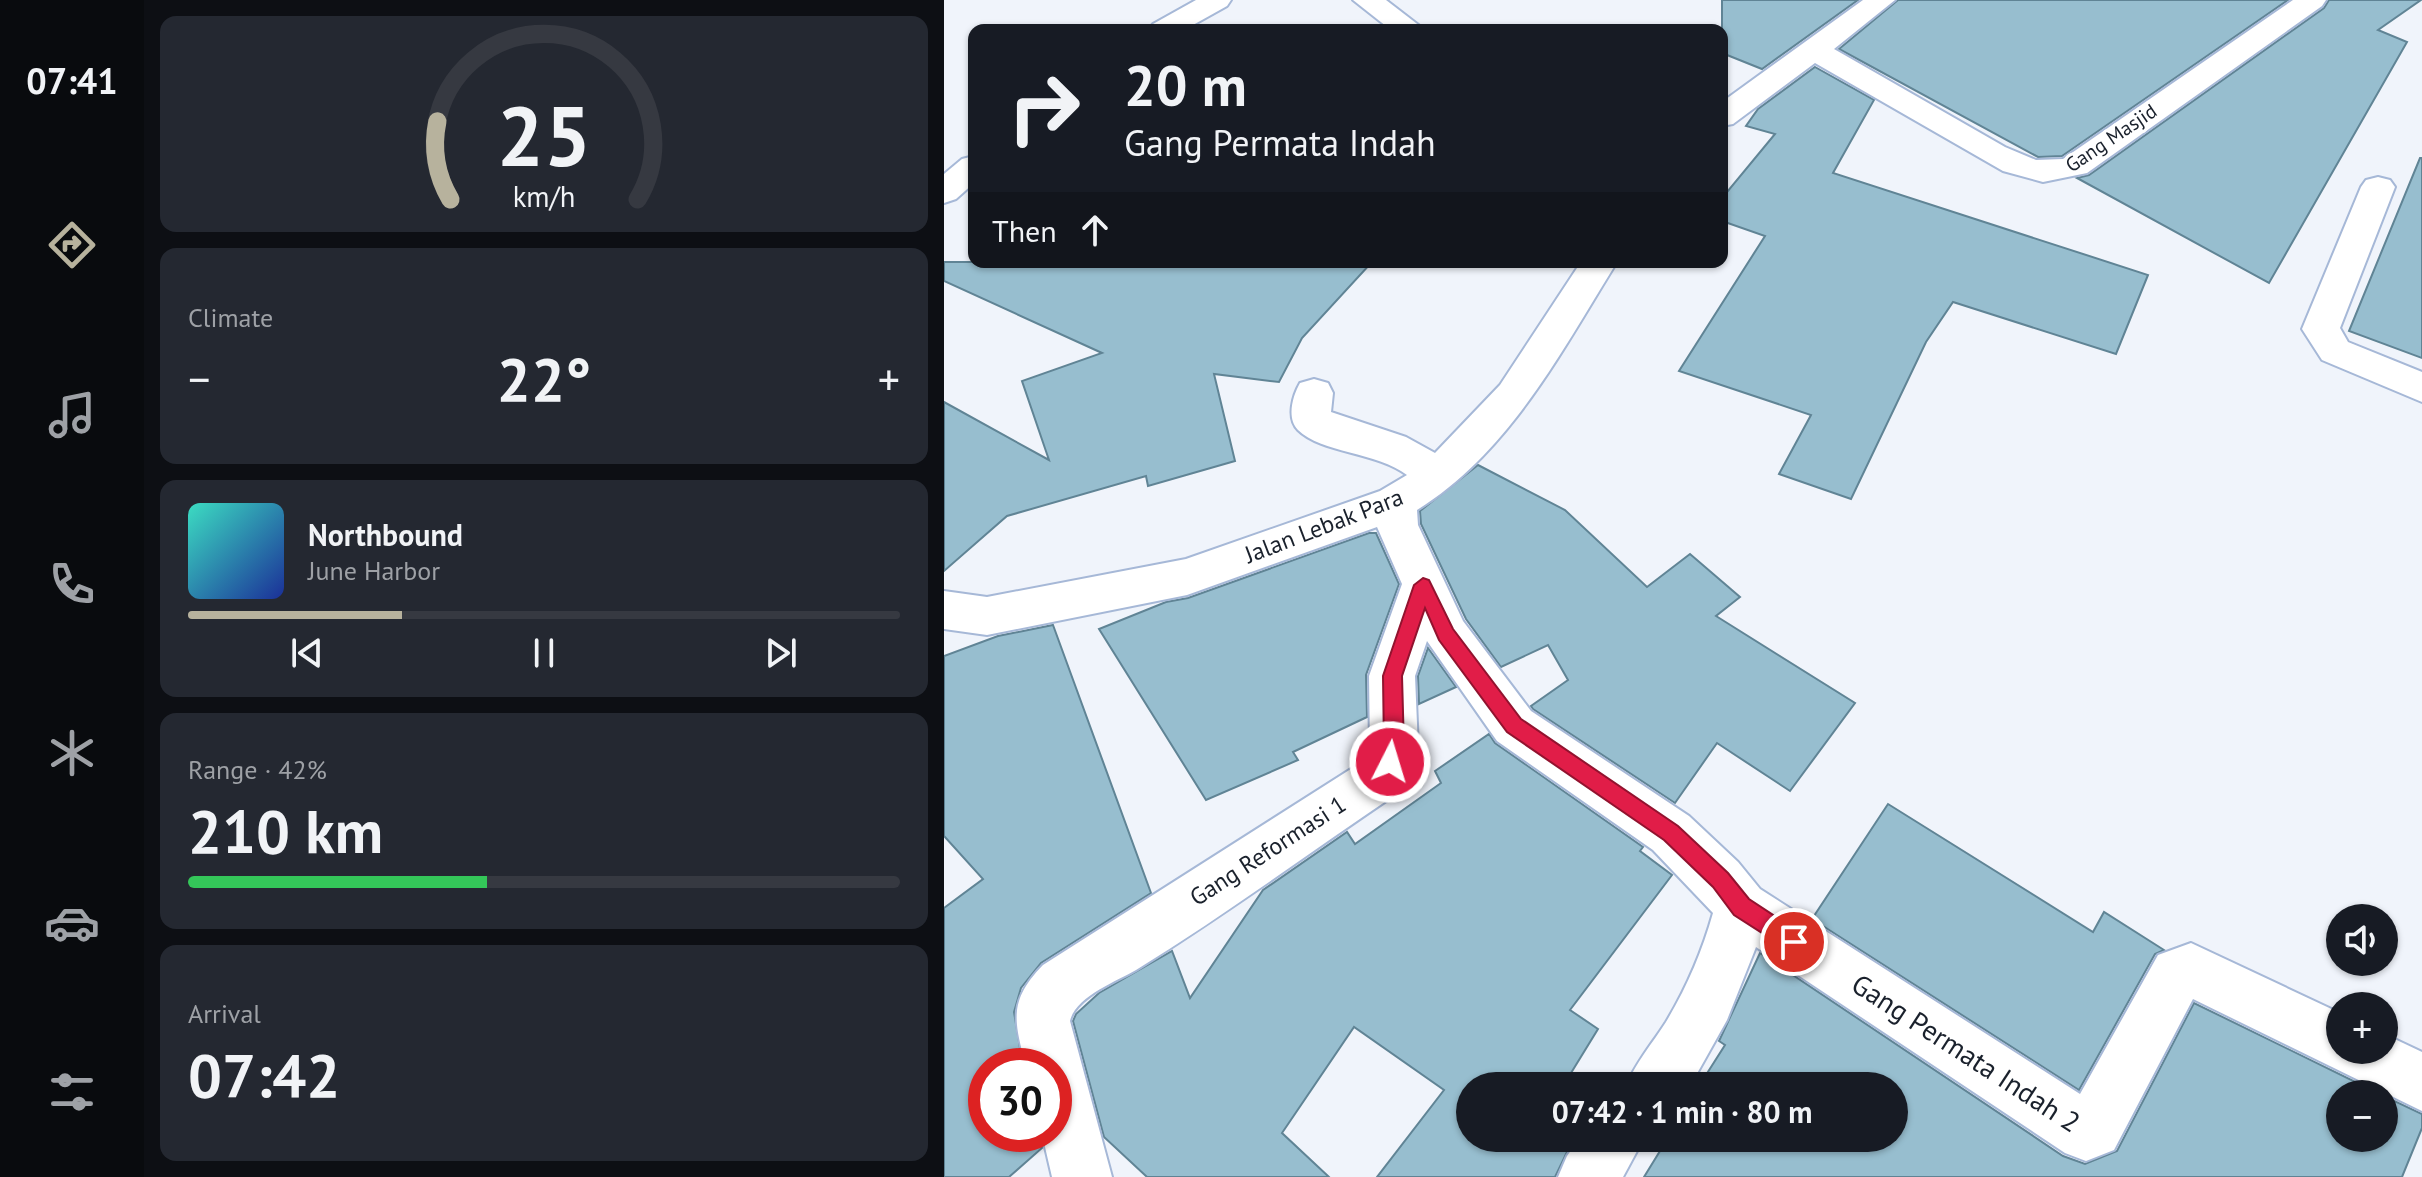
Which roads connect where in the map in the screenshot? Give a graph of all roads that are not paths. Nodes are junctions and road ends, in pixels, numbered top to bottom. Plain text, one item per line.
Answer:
1 (1217, 0) edge
2 (1367, 0) edge
3 (1881, 0) edge
4 (2312, 0) edge
5 (1174, 24) edge
6 (1401, 24) edge
7 (1813, 49) junction
8 (1728, 113) edge
9 (968, 171) edge
10 (2378, 187) dead end
11 (944, 192) edge
12 (1595, 268) edge
13 (2422, 388) edge
14 (1314, 393) dead end
15 (1416, 491) junction
16 (1423, 585) junction
17 (944, 610) edge
18 (1741, 907) junction
19 (2326, 1035) edge
20 (1049, 1048) edge
21 (2384, 1064) edge
22 (1665, 1072) edge
23 (2422, 1082) edge
24 (1072, 1138) edge
25 (1082, 1177) edge

1 - 5 street
2 - 6 street
3 - 7 street
4 - 7 street, Gang Masjid
7 - 8 street
9 - 11 street
10 - 13 street
12 - 15 street, Jalan Lebak Para
14 - 15 street
15 - 16 street
15 - 17 street, Jalan Lebak Para
16 - 18 street
16 - 20 street, Gang Reformasi 1
18 - 19 street, Gang Permata Indah 2
18 - 22 street
21 - 23 street
24 - 25 street, Gang Reformasi 1

